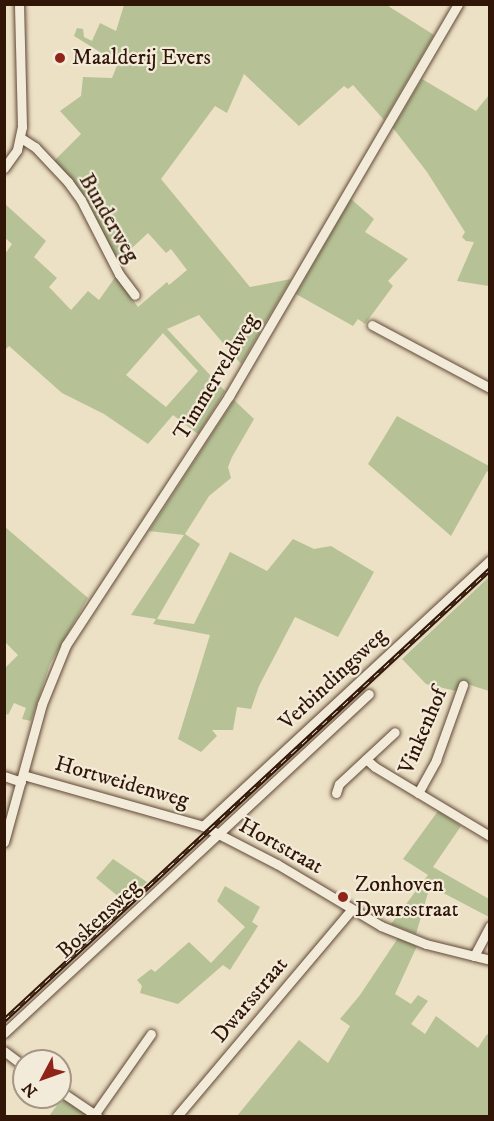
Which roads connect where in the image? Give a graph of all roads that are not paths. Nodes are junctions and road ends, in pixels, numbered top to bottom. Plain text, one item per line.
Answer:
1 (19, 4) edge
2 (458, 4) edge
3 (21, 138) junction
4 (4, 168) edge
5 (135, 295) dead end
6 (372, 325) dead end
7 (489, 388) edge
8 (489, 560) edge
9 (463, 685) dead end
10 (369, 694) dead end
11 (395, 732) dead end
12 (366, 759) junction
13 (298, 765) dead end
14 (4, 776) edge
15 (22, 778) junction
16 (336, 793) dead end
17 (418, 793) junction
18 (214, 832) junction
19 (489, 836) edge
20 (4, 843) edge
21 (352, 909) junction
22 (489, 926) edge
23 (474, 956) junction
24 (489, 960) edge
25 (4, 1033) edge
26 (151, 1034) dead end
27 (72, 1099) edge
28 (96, 1115) edge
29 (177, 1116) edge

1 - 3 street
2 - 15 street, Timmerveldweg
3 - 4 street
3 - 5 street, Bunderweg
6 - 7 street
8 - 18 street, Verbindingsweg
9 - 17 street, Vinkenhof
10 - 18 street, Hortstraat
11 - 12 street, Vinkenhof
12 - 16 street, Vinkenhof
12 - 17 street, Vinkenhof
13 - 18 street
14 - 15 street, Hortweidenweg
15 - 18 street, Hortweidenweg
15 - 20 street, Timmerveldweg
17 - 19 street, Vinkenhof
18 - 21 street, Hortstraat
18 - 25 street, Boskensweg
21 - 23 street, Hortstraat
21 - 29 street, Dwarsstraat
22 - 23 street
23 - 24 street, Hortstraat
26 - 28 street
27 - 28 street

